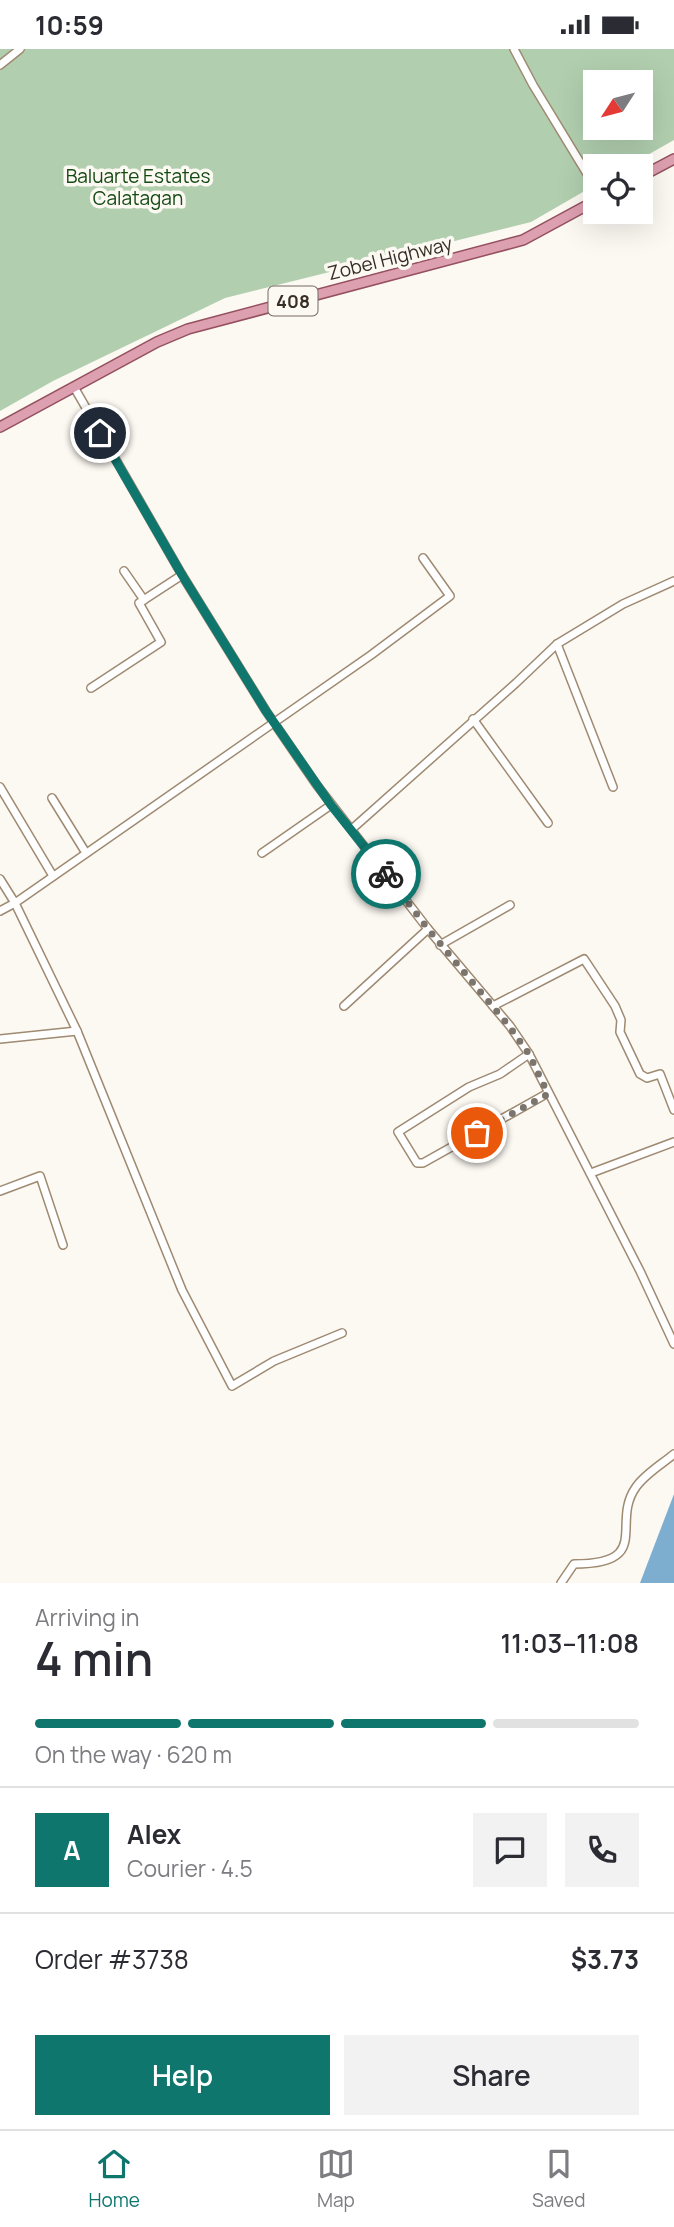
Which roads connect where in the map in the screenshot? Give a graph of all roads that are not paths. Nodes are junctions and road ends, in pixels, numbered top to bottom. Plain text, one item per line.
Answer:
1 (20, 49) edge
2 (514, 49) edge
3 (0, 65) edge
4 (674, 159) edge
5 (583, 167) edge
6 (653, 170) edge
7 (583, 208) edge
8 (74, 387) junction
9 (0, 427) edge
10 (423, 558) dead end
11 (124, 571) dead end
12 (182, 575) junction
13 (674, 581) edge
14 (144, 600) junction
15 (556, 644) junction
16 (91, 688) dead end
17 (473, 719) junction
18 (274, 721) junction
19 (0, 787) edge
20 (613, 787) dead end
21 (52, 799) dead end
22 (331, 805) junction
23 (548, 823) dead end
24 (352, 829) junction
25 (86, 853) junction
26 (262, 853) dead end
27 (53, 876) junction
28 (0, 879) edge
29 (15, 903) junction
30 (510, 905) dead end
31 (0, 911) edge
32 (428, 929) junction
33 (440, 945) junction
34 (344, 1006) dead end
35 (493, 1006) junction
36 (77, 1031) junction
37 (0, 1039) edge
38 (529, 1054) junction
39 (548, 1094) junction
40 (674, 1110) edge
41 (674, 1142) edge
42 (591, 1173) junction
43 (0, 1191) edge
44 (63, 1245) dead end
45 (674, 1320) edge
46 (665, 1325) junction
47 (342, 1333) dead end
48 (674, 1344) edge
49 (674, 1454) edge
50 (561, 1583) edge

1 - 3 street
2 - 5 street
4 - 6 main road
7 - 8 main road, Zobel Highway / 408
8 - 9 main road, Zobel Highway / 408
8 - 12 street
10 - 18 street
11 - 14 street
12 - 14 street
12 - 18 street
13 - 15 street
14 - 16 street
15 - 17 street
15 - 20 street
17 - 23 street
17 - 24 street
18 - 22 street
18 - 25 street
19 - 27 street
21 - 25 street
22 - 24 street
22 - 26 street
24 - 32 street
25 - 27 street
27 - 29 street
28 - 29 street
29 - 31 street
29 - 36 street
30 - 33 street
32 - 33 street
32 - 34 street
33 - 35 street
35 - 38 street
35 - 40 street
36 - 37 street
36 - 47 street
38 - 39 street
38 - 39 street
39 - 42 street
41 - 42 street
42 - 46 street
43 - 44 street
45 - 46 street
46 - 48 street
49 - 50 street

